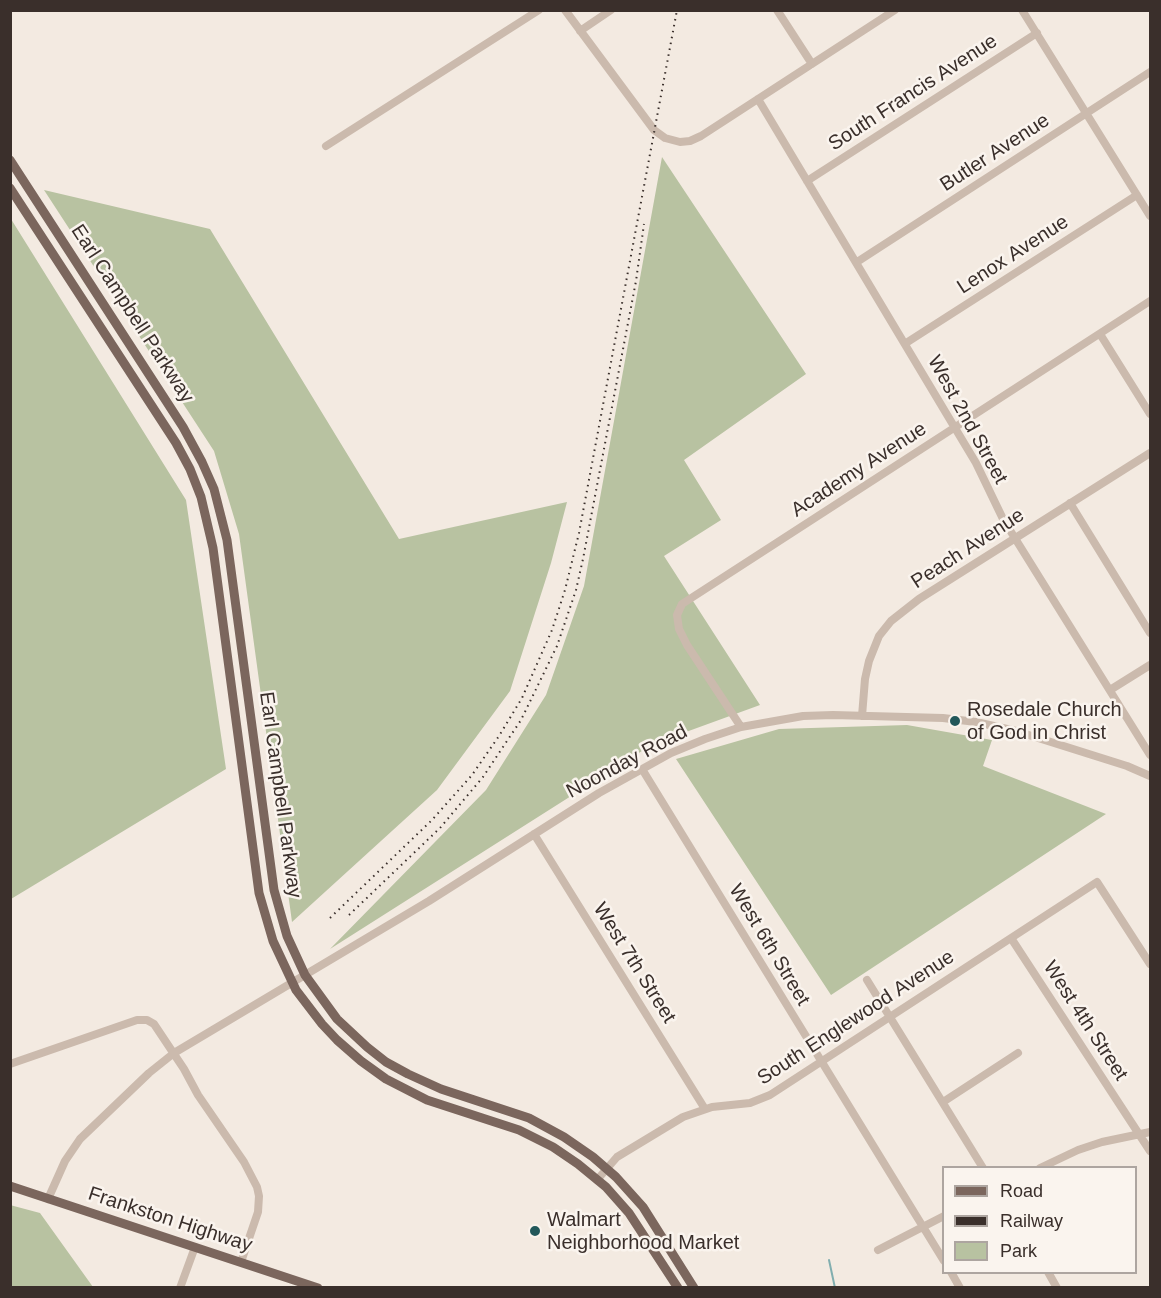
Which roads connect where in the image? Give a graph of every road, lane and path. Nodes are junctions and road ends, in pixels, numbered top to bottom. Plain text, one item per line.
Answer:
1 (539, 10) edge
2 (565, 10) edge
3 (611, 10) edge
4 (777, 10) edge
5 (895, 10) edge
6 (1022, 10) edge
7 (580, 31) junction
8 (1037, 33) junction
9 (812, 64) junction
10 (1150, 72) edge
11 (758, 99) junction
12 (1086, 113) junction
13 (326, 146) dead end
14 (10, 160) edge
15 (807, 181) junction
16 (10, 188) edge
17 (1137, 195) junction
18 (1150, 216) edge
19 (857, 262) junction
20 (1150, 301) edge
21 (1100, 334) junction
22 (906, 343) junction
23 (1150, 414) edge
24 (955, 428) junction
25 (195, 446) junction
26 (182, 453) junction
27 (1150, 453) edge
28 (1070, 503) junction
29 (1015, 538) junction
30 (1150, 633) edge
31 (1150, 665) edge
32 (1110, 690) junction
33 (862, 716) junction
34 (741, 727) junction
35 (1150, 755) edge
36 (642, 769) junction
37 (1150, 776) edge
38 (534, 834) junction
39 (1011, 938) junction
40 (1150, 964) edge
41 (305, 975) junction
42 (867, 980) dead end
43 (292, 983) junction
44 (888, 1017) junction
45 (174, 1053) junction
46 (1018, 1053) dead end
47 (821, 1063) junction
48 (10, 1064) edge
49 (450, 1092) junction
50 (943, 1102) junction
51 (446, 1106) junction
52 (705, 1109) junction
53 (1150, 1132) edge
54 (1139, 1134) junction
55 (1150, 1151) edge
56 (982, 1166) edge
57 (1042, 1166) edge
58 (607, 1168) junction
59 (597, 1180) junction
60 (10, 1186) edge
61 (48, 1199) junction
62 (942, 1217) edge
63 (657, 1226) junction
64 (922, 1226) junction
65 (644, 1234) junction
66 (195, 1247) junction
67 (878, 1250) dead end
68 (942, 1258) edge
69 (241, 1262) junction
70 (680, 1264) junction
71 (668, 1272) junction
72 (952, 1274) edge
73 (1049, 1274) edge
74 (689, 1279) junction
75 (180, 1287) edge
76 (318, 1287) edge
77 (678, 1287) edge
78 (694, 1287) edge
79 (960, 1287) edge
80 (1057, 1287) edge

1 - 13 street
2 - 7 street
3 - 7 street
4 - 9 street
5 - 9 street
6 - 8 street
7 - 11 street
8 - 12 street
8 - 15 street, South Francis Avenue
9 - 11 street
10 - 12 street, Butler Avenue
11 - 15 street, West 2nd Street
12 - 17 street
12 - 19 street, Butler Avenue
14 - 25 main road, Earl Campbell Parkway
15 - 19 street, West 2nd Street
16 - 26 main road, Earl Campbell Parkway
17 - 18 street
17 - 22 street, Lenox Avenue
19 - 22 street, West 2nd Street
20 - 21 street, Academy Avenue
21 - 23 street
21 - 24 street, Academy Avenue
22 - 24 street, West 2nd Street
24 - 29 street, West 2nd Street
24 - 34 street, Academy Avenue
25 - 26 main road
25 - 41 main road, Earl Campbell Parkway
26 - 43 main road, Earl Campbell Parkway
27 - 28 street, Peach Avenue
28 - 29 street, Peach Avenue
28 - 30 street
29 - 32 street, West 2nd Street
29 - 33 street, Peach Avenue
31 - 32 street
32 - 35 street, West 2nd Street
33 - 34 street, Noonday Road
33 - 37 street, Noonday Road
34 - 36 street, Noonday Road
36 - 38 street, Noonday Road
36 - 47 street, West 6th Street
38 - 41 street, Noonday Road
38 - 52 street, West 7th Street
39 - 40 street, South Englewood Avenue
39 - 44 street, South Englewood Avenue
39 - 54 street, West 4th Street
41 - 43 street, Noonday Road
41 - 49 main road, Earl Campbell Parkway
42 - 44 street
43 - 45 street, Noonday Road
43 - 51 main road, Earl Campbell Parkway
44 - 47 street, South Englewood Avenue
44 - 50 street
45 - 48 street
45 - 61 street, Noonday Road
45 - 69 street
46 - 50 street
47 - 52 street, South Englewood Avenue
47 - 64 street, West 6th Street
49 - 51 main road
49 - 58 main road, Earl Campbell Parkway
50 - 56 street
51 - 59 main road, Earl Campbell Parkway
52 - 58 street, South Englewood Avenue
53 - 54 street
54 - 55 street, West 4th Street
54 - 57 street
58 - 59 street, South Englewood Avenue
58 - 63 main road, Earl Campbell Parkway
59 - 65 main road, Earl Campbell Parkway
60 - 61 main road, Frankston Highway
61 - 66 main road, Frankston Highway
62 - 64 street
63 - 65 main road
63 - 70 main road, Earl Campbell Parkway
64 - 67 street
64 - 68 street, West 6th Street
65 - 71 main road, Earl Campbell Parkway
66 - 69 main road, Frankston Highway
66 - 75 street
69 - 76 main road, Frankston Highway
70 - 71 main road
70 - 74 main road, Earl Campbell Parkway
71 - 77 main road, Earl Campbell Parkway
72 - 79 street
73 - 80 street
74 - 77 main road
74 - 78 main road, Earl Campbell Parkway

